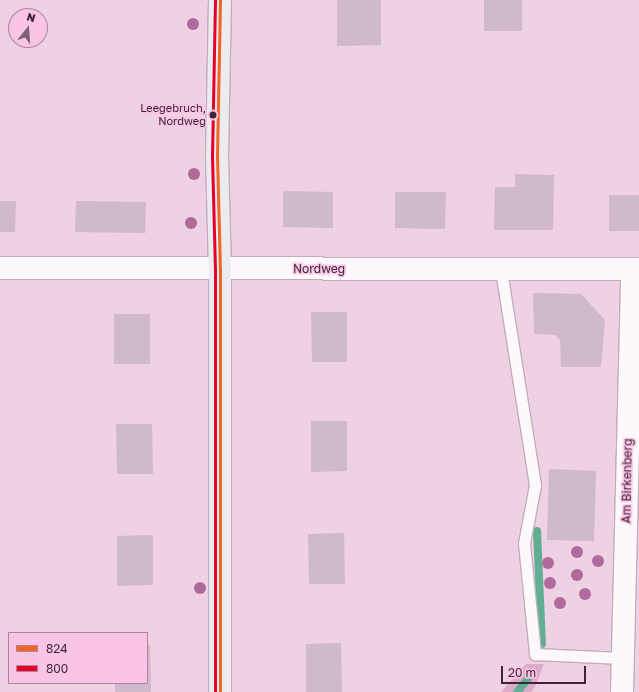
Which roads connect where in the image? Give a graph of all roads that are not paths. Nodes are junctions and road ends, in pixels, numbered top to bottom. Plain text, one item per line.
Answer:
1 (220, 0) edge
2 (0, 268) edge
3 (220, 269) junction
4 (636, 269) edge
5 (501, 270) junction
6 (622, 658) junction
7 (220, 692) edge
8 (622, 692) edge

1 - 3 street
2 - 3 street, Nordweg
3 - 5 street, Nordweg
3 - 7 street
4 - 5 street, Nordweg
4 - 6 street, Am Birkenberg
5 - 6 lane
6 - 8 street, Am Birkenberg

